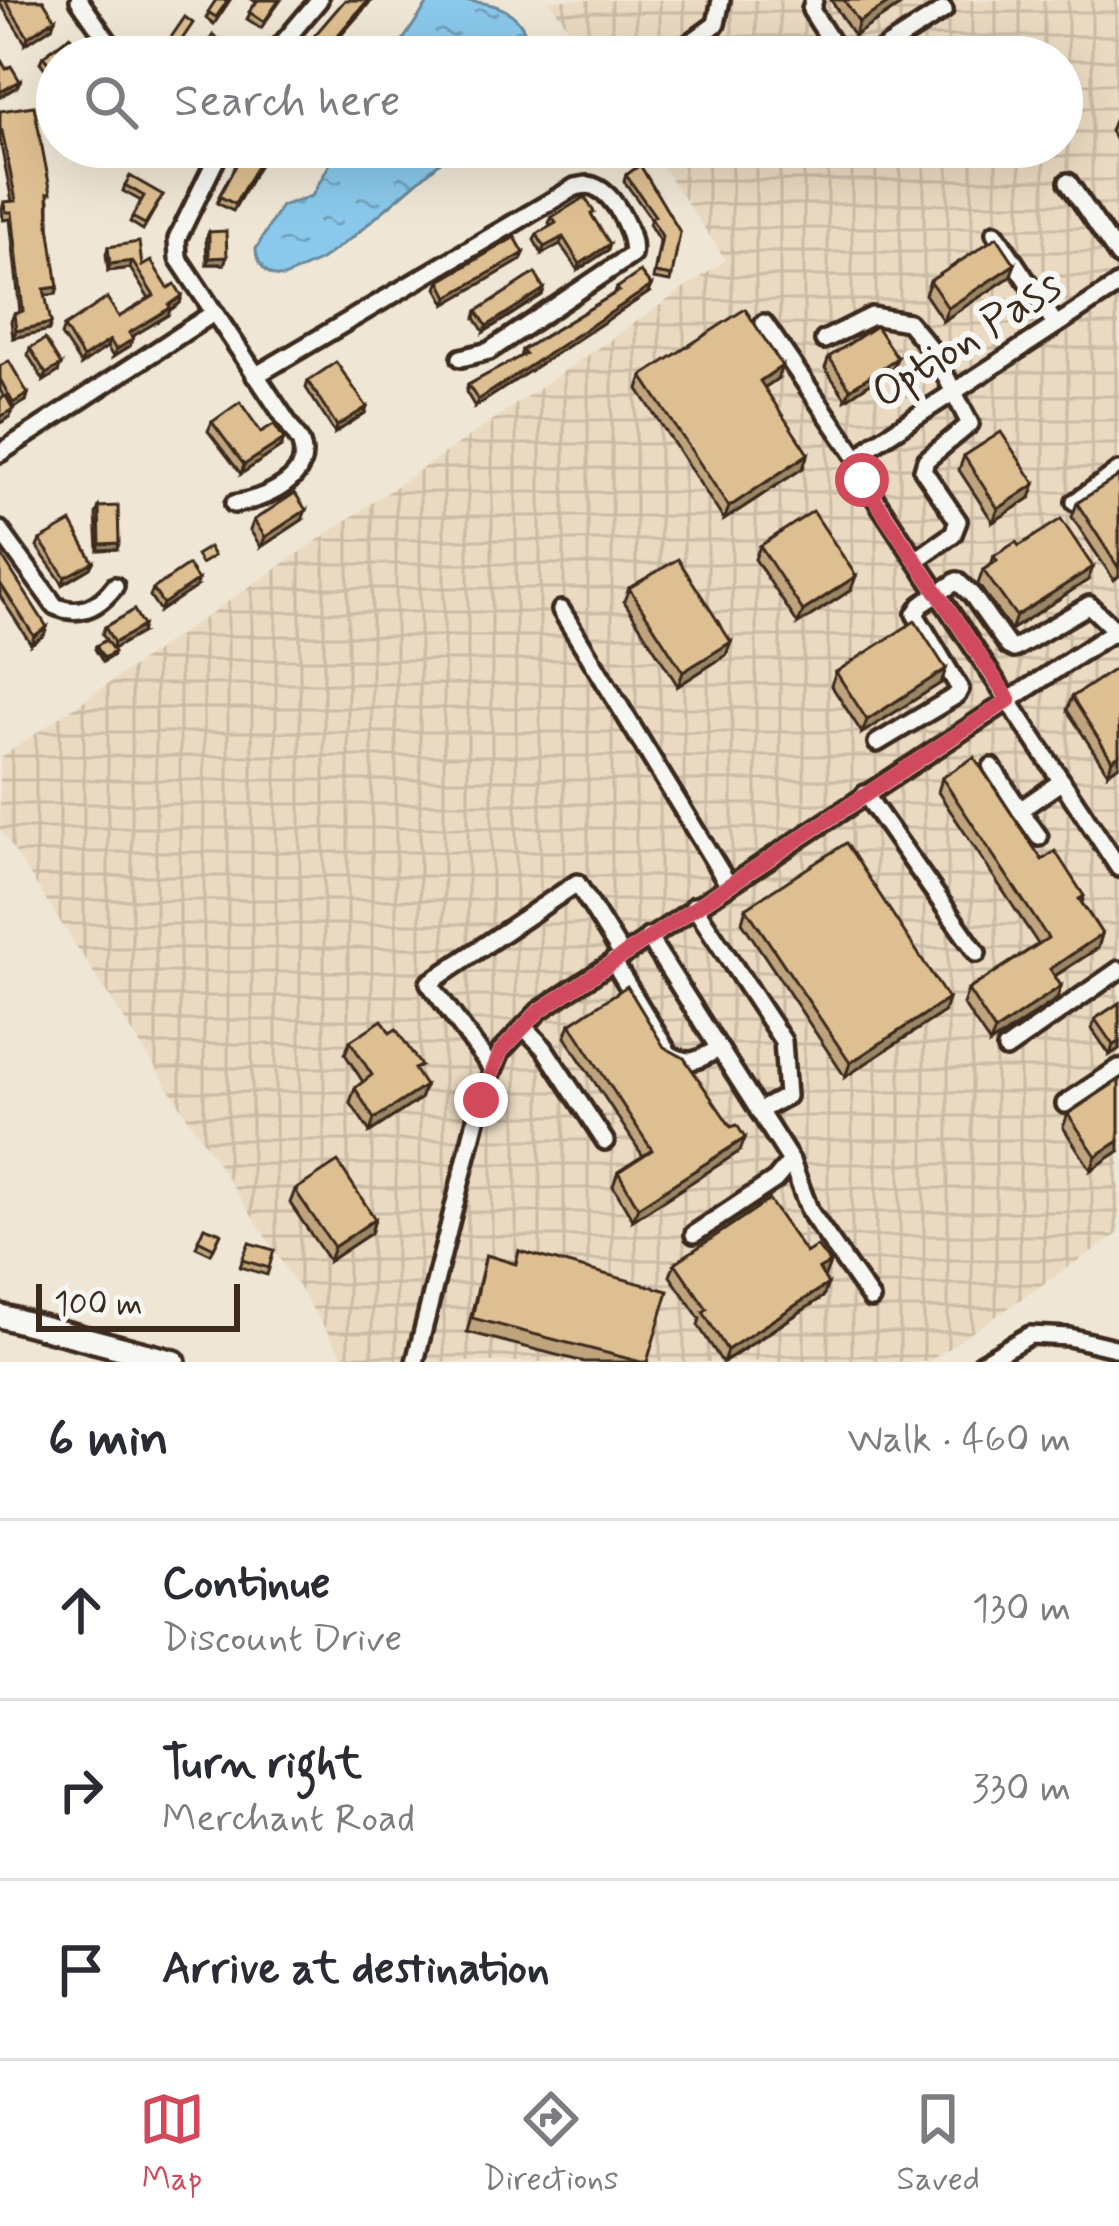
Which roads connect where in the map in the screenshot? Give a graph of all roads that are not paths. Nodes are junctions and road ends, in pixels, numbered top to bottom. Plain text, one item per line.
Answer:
1 (79, 0) edge
2 (319, 0) edge
3 (721, 0) edge
4 (814, 0) edge
5 (944, 10) dead end
6 (104, 36) edge
7 (289, 36) edge
8 (700, 36) edge
9 (828, 36) edge
10 (904, 36) edge
11 (212, 168) edge
12 (1068, 182) dead end
13 (995, 233) edge
14 (1119, 257) edge
15 (1119, 284) edge
16 (212, 314) junction
17 (764, 322) dead end
18 (1056, 325) junction
19 (824, 340) dead end
20 (461, 358) dead end
21 (255, 376) junction
22 (952, 394) junction
23 (0, 453) edge
24 (858, 460) junction
25 (1119, 471) edge
26 (1075, 502) edge
27 (234, 505) dead end
28 (0, 530) edge
29 (916, 560) junction
30 (115, 586) dead end
31 (938, 593) junction
32 (560, 610) dead end
33 (1117, 629) edge
34 (1009, 700) junction
35 (877, 742) dead end
36 (992, 767) dead end
37 (1062, 782) junction
38 (865, 794) junction
39 (1020, 810) junction
40 (1039, 837) dead end
41 (1119, 868) edge
42 (728, 884) junction
43 (694, 906) junction
44 (648, 937) junction
45 (976, 953) dead end
46 (617, 958) junction
47 (1119, 970) edge
48 (524, 1027) junction
49 (719, 1048) junction
50 (1006, 1049) dead end
51 (1119, 1068) edge
52 (493, 1070) junction
53 (1065, 1104) dead end
54 (759, 1111) junction
55 (605, 1141) dead end
56 (791, 1161) junction
57 (694, 1234) dead end
58 (872, 1299) dead end
59 (0, 1316) edge
60 (1119, 1349) edge
61 (174, 1362) edge
62 (415, 1362) edge
63 (983, 1362) edge

1 - 6 street
2 - 7 street
3 - 8 street
4 - 9 street
5 - 10 street
11 - 16 street
12 - 14 street
13 - 18 street
15 - 18 street, Option Pass
16 - 21 street
16 - 23 street
17 - 24 street
18 - 22 street, Option Pass
19 - 22 street
20 - 21 street
21 - 27 street
22 - 24 street, Option Pass
22 - 29 street
24 - 29 street
25 - 26 street
28 - 30 street
29 - 31 street
31 - 33 street
31 - 34 street
31 - 35 street
32 - 42 street
33 - 34 street
34 - 37 street
34 - 38 street
36 - 39 street
37 - 39 street
37 - 41 street
38 - 42 street
38 - 45 street
39 - 40 street
42 - 43 street
43 - 44 street
43 - 54 street
44 - 46 street
44 - 49 street
46 - 48 street
46 - 49 street
46 - 52 street
47 - 50 street
48 - 52 street
48 - 55 street
49 - 54 street
51 - 53 street
52 - 62 street
54 - 56 street
56 - 57 street
56 - 58 street
59 - 61 highway
60 - 63 street

